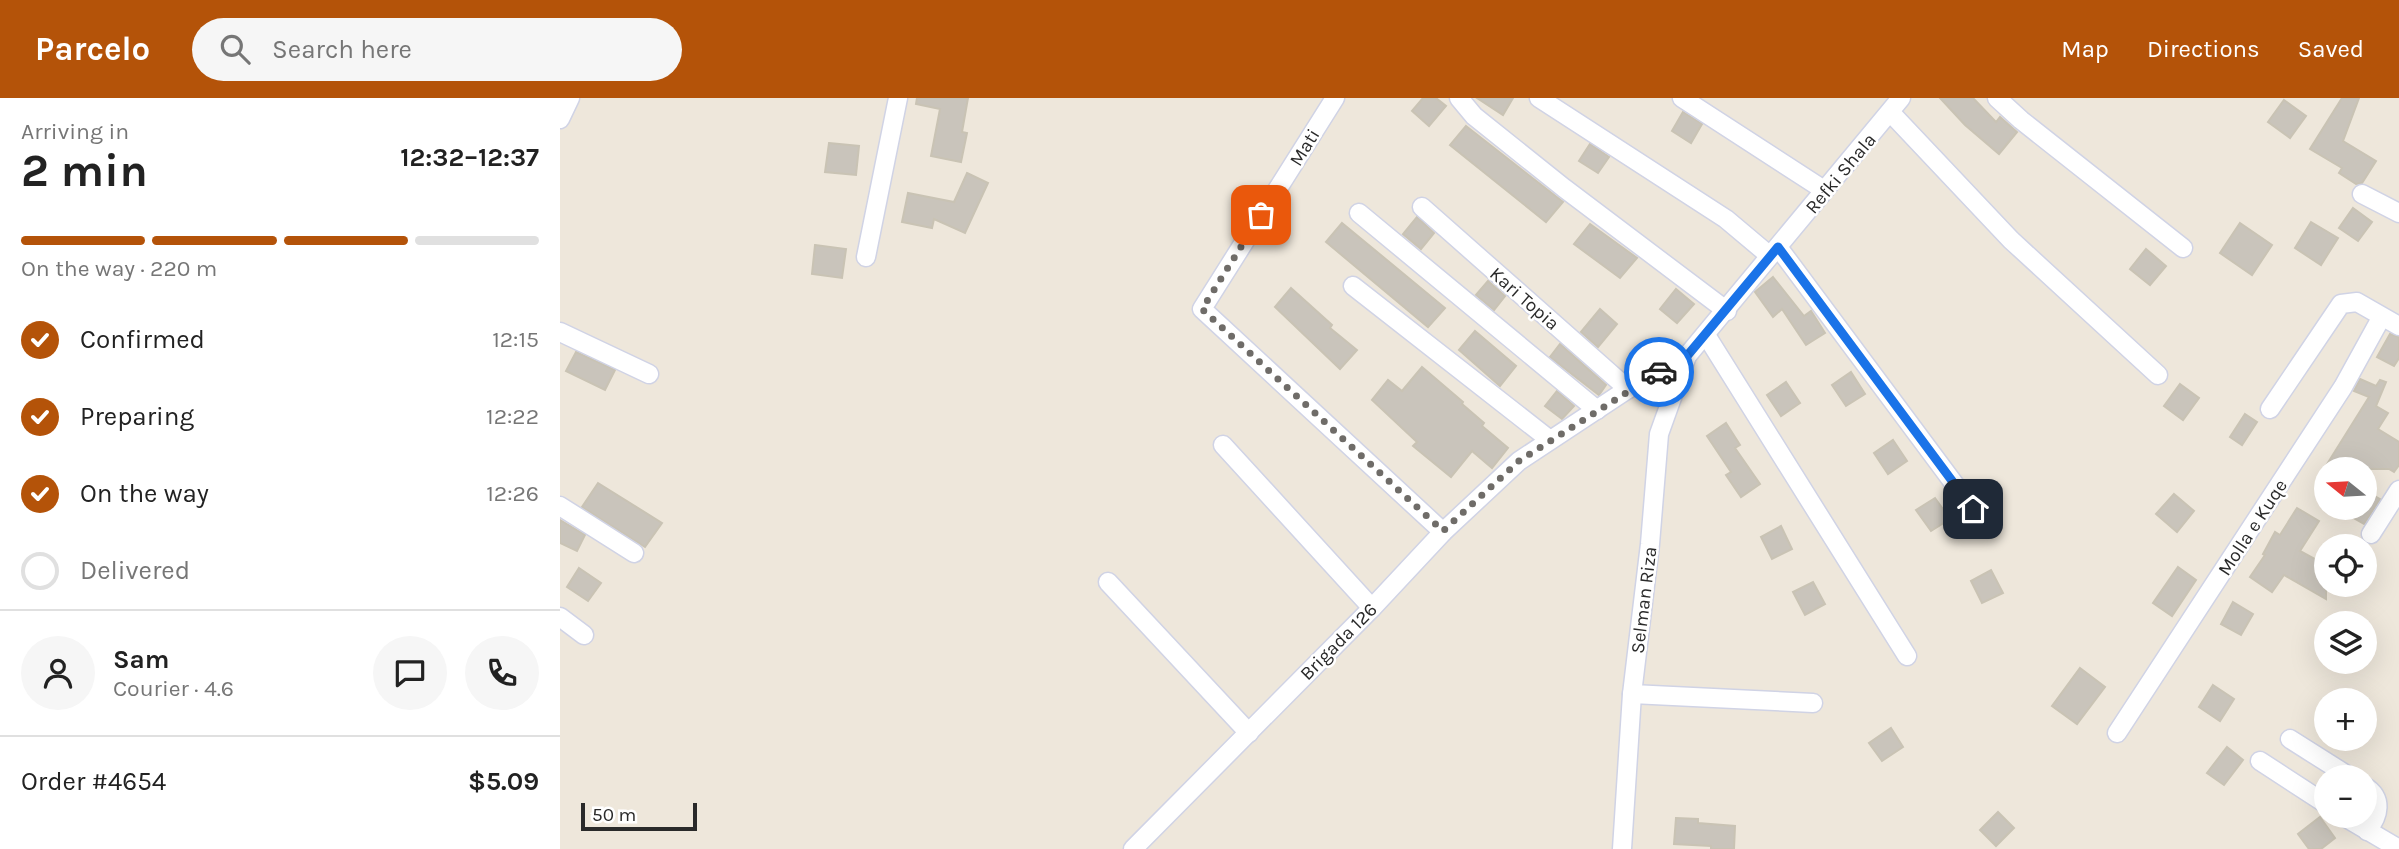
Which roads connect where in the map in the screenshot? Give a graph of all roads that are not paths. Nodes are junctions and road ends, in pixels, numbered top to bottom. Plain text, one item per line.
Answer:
1 (570, 98) edge
2 (898, 98) edge
3 (1335, 98) edge
4 (1459, 98) edge
5 (1539, 98) edge
6 (1682, 98) edge
7 (1997, 98) edge
8 (1896, 105) edge
9 (560, 119) edge
10 (1824, 190) junction
11 (2362, 194) dead end
12 (1422, 207) dead end
13 (1359, 213) dead end
14 (2399, 213) edge
15 (2183, 248) dead end
16 (1774, 251) junction
17 (866, 257) dead end
18 (1353, 286) dead end
19 (1727, 311) junction
20 (2381, 318) junction
21 (2399, 326) edge
22 (560, 332) edge
23 (1706, 335) junction
24 (1687, 356) junction
25 (649, 374) dead end
26 (2158, 375) dead end
27 (1628, 389) junction
28 (2270, 409) dead end
29 (1597, 410) junction
30 (1549, 440) junction
31 (1223, 445) dead end
32 (2399, 490) edge
33 (560, 506) edge
34 (1973, 509) dead end
35 (1443, 531) junction
36 (2371, 534) dead end
37 (634, 553) dead end
38 (1108, 582) dead end
39 (1372, 608) junction
40 (560, 617) edge
41 (584, 635) dead end
42 (1907, 656) dead end
43 (1632, 694) junction
44 (1813, 703) dead end
45 (1249, 733) junction
46 (2117, 733) dead end
47 (2290, 739) dead end
48 (2260, 761) dead end
49 (2331, 765) edge
50 (2314, 796) edge
51 (2362, 828) edge
52 (2370, 828) edge
53 (2367, 831) junction
54 (1133, 849) edge
55 (1622, 849) edge
56 (2399, 849) edge

1 - 9 street
2 - 17 street
3 - 35 street, Mati
4 - 19 street
5 - 16 street
6 - 10 street
7 - 15 street
8 - 10 street, Refki Shala
8 - 26 street
10 - 16 street, Refki Shala
11 - 14 street
12 - 27 street, Kari Topia
13 - 29 street
16 - 19 street, Refki Shala
16 - 34 street
18 - 30 street
19 - 23 street, Refki Shala
20 - 21 street
20 - 28 street
20 - 46 street, Molla e Kuqe
22 - 25 street
23 - 24 street, Refki Shala
23 - 42 street
24 - 27 street, Brigada 126
24 - 43 street, Selman Riza
27 - 29 street, Brigada 126
29 - 30 street, Brigada 126
30 - 35 street, Brigada 126
31 - 39 street
32 - 36 street
33 - 37 street
35 - 39 street, Brigada 126
38 - 45 street
39 - 45 street, Brigada 126
40 - 41 street
43 - 44 street
43 - 55 street, Selman Riza
45 - 54 street, Brigada 126
47 - 49 street
48 - 50 street
51 - 53 street
52 - 53 street
53 - 56 street

